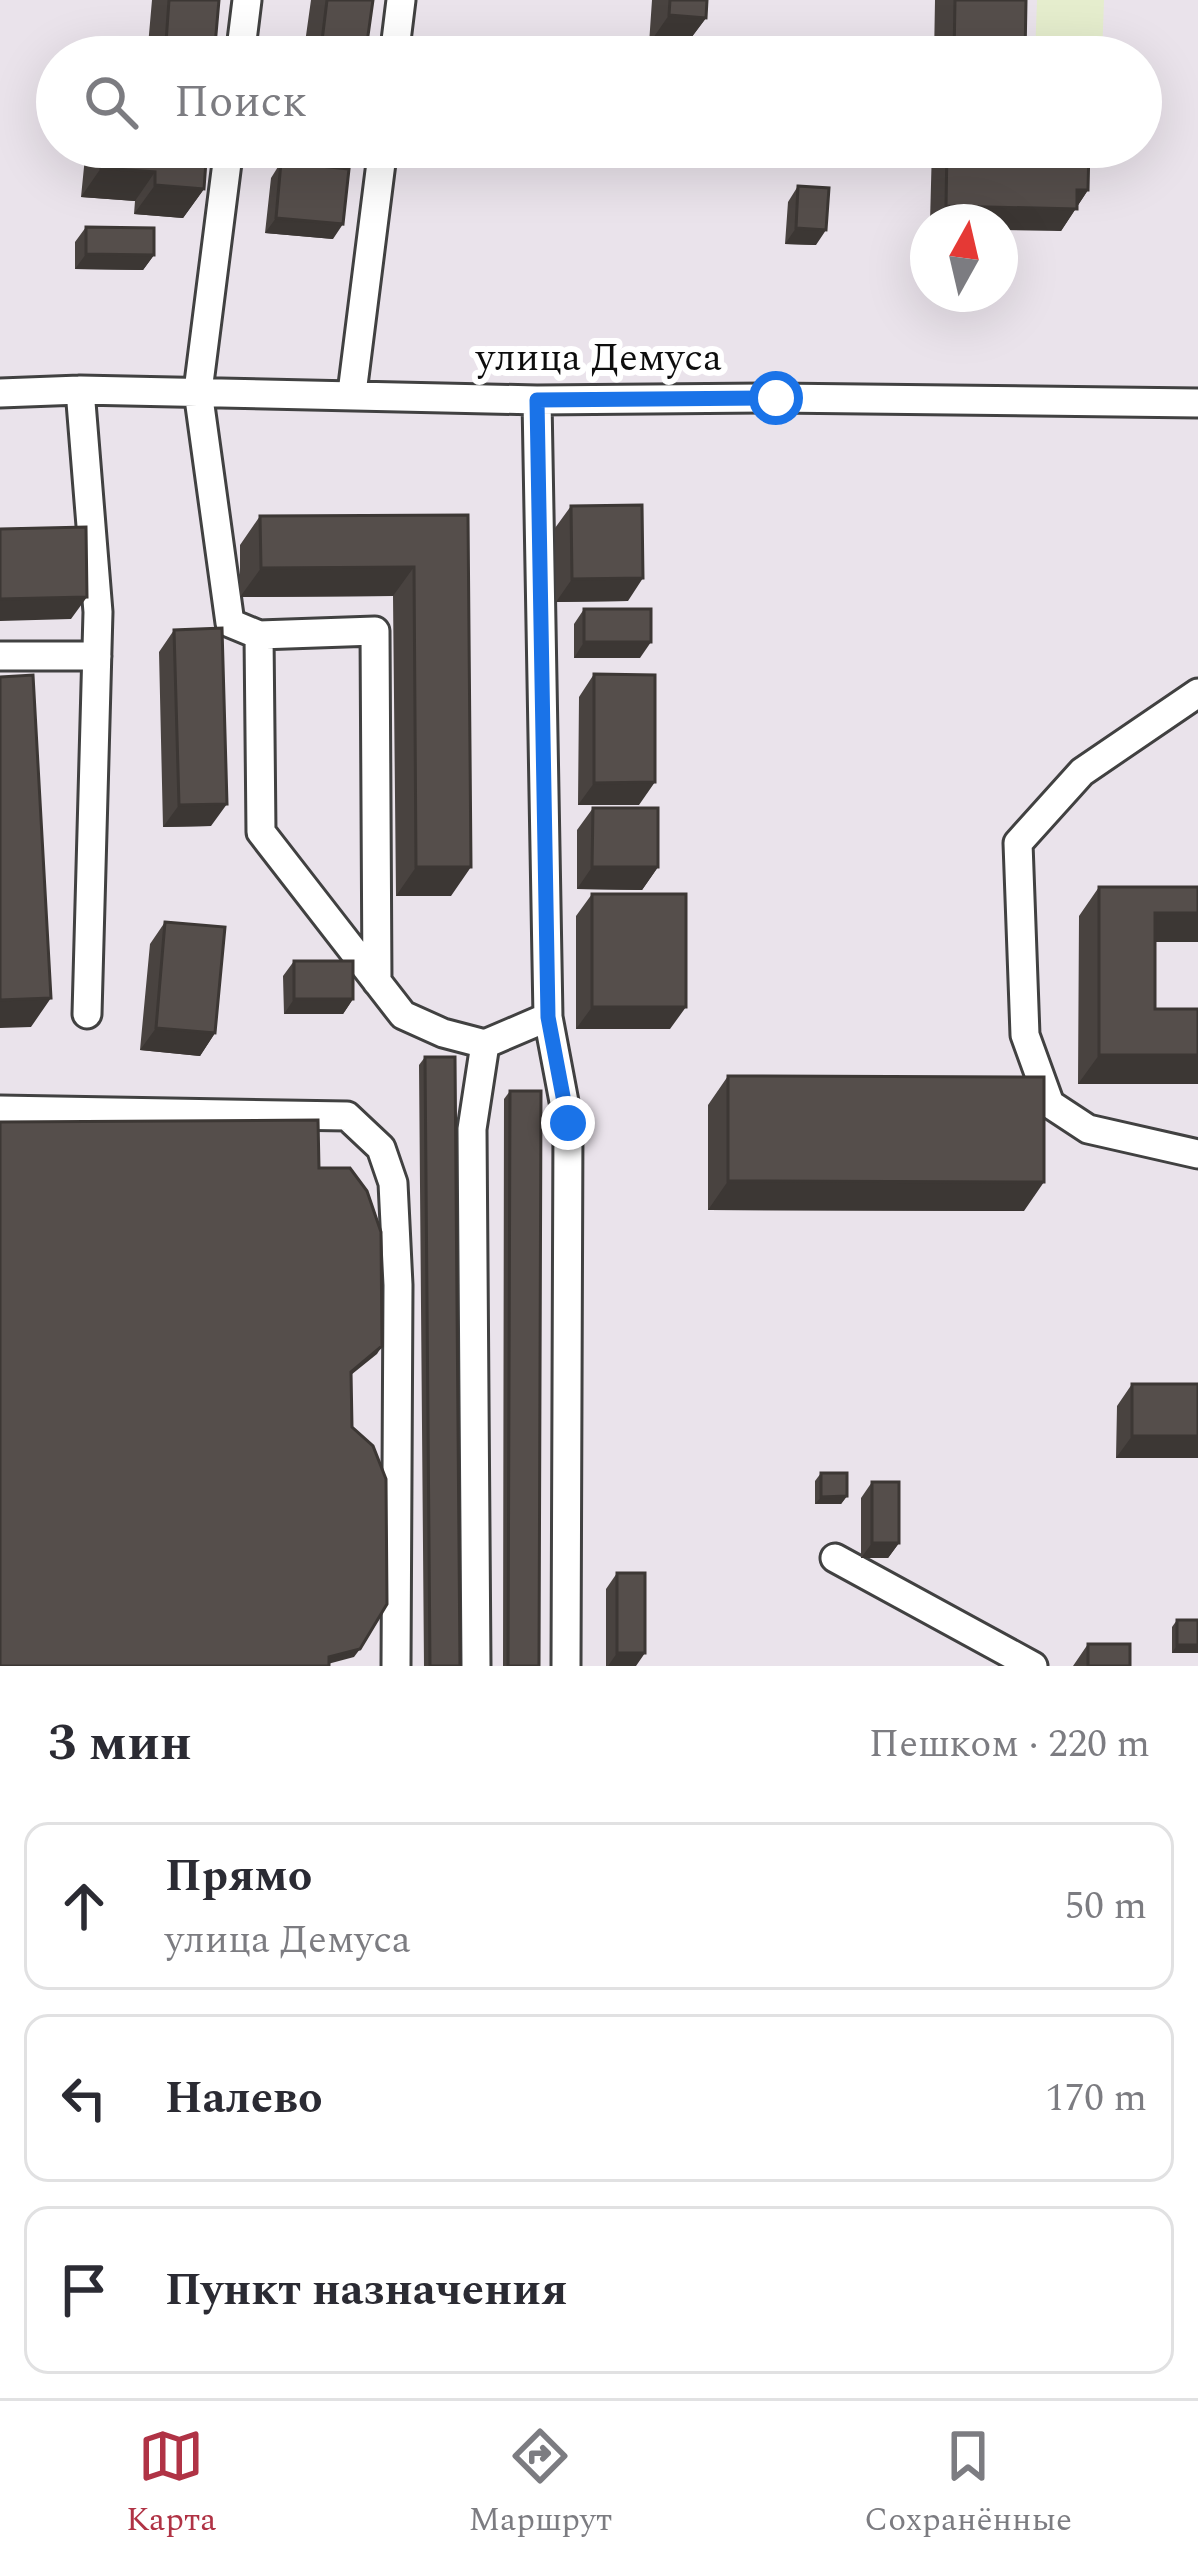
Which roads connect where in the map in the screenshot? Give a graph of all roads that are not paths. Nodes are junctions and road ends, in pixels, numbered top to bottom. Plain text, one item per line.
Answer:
1 (248, 0) edge
2 (401, 0) edge
3 (243, 36) edge
4 (397, 36) edge
5 (226, 168) edge
6 (380, 168) edge
7 (80, 390) junction
8 (198, 391) junction
9 (0, 393) edge
10 (352, 393) junction
11 (537, 400) junction
12 (1198, 403) edge
13 (260, 634) junction
14 (0, 656) edge
15 (97, 656) junction
16 (1198, 693) edge
17 (377, 982) junction
18 (87, 1014) dead end
19 (548, 1017) junction
20 (485, 1044) junction
21 (0, 1110) edge
22 (1198, 1154) edge
23 (835, 1558) dead end
24 (396, 1666) edge
25 (476, 1666) edge
26 (566, 1666) edge
27 (1033, 1666) edge

1 - 3 street
2 - 4 street
5 - 8 street
6 - 10 street
7 - 8 street, улица Демуса
7 - 9 street, улица Демуса
7 - 15 street
8 - 10 street, улица Демуса
8 - 13 street
10 - 11 street, улица Демуса
11 - 12 street, улица Демуса
11 - 19 street
13 - 17 street
13 - 17 street
14 - 15 street
15 - 18 street
16 - 22 street
17 - 20 street
19 - 20 street
19 - 26 street
20 - 25 street
21 - 24 street
23 - 27 street

